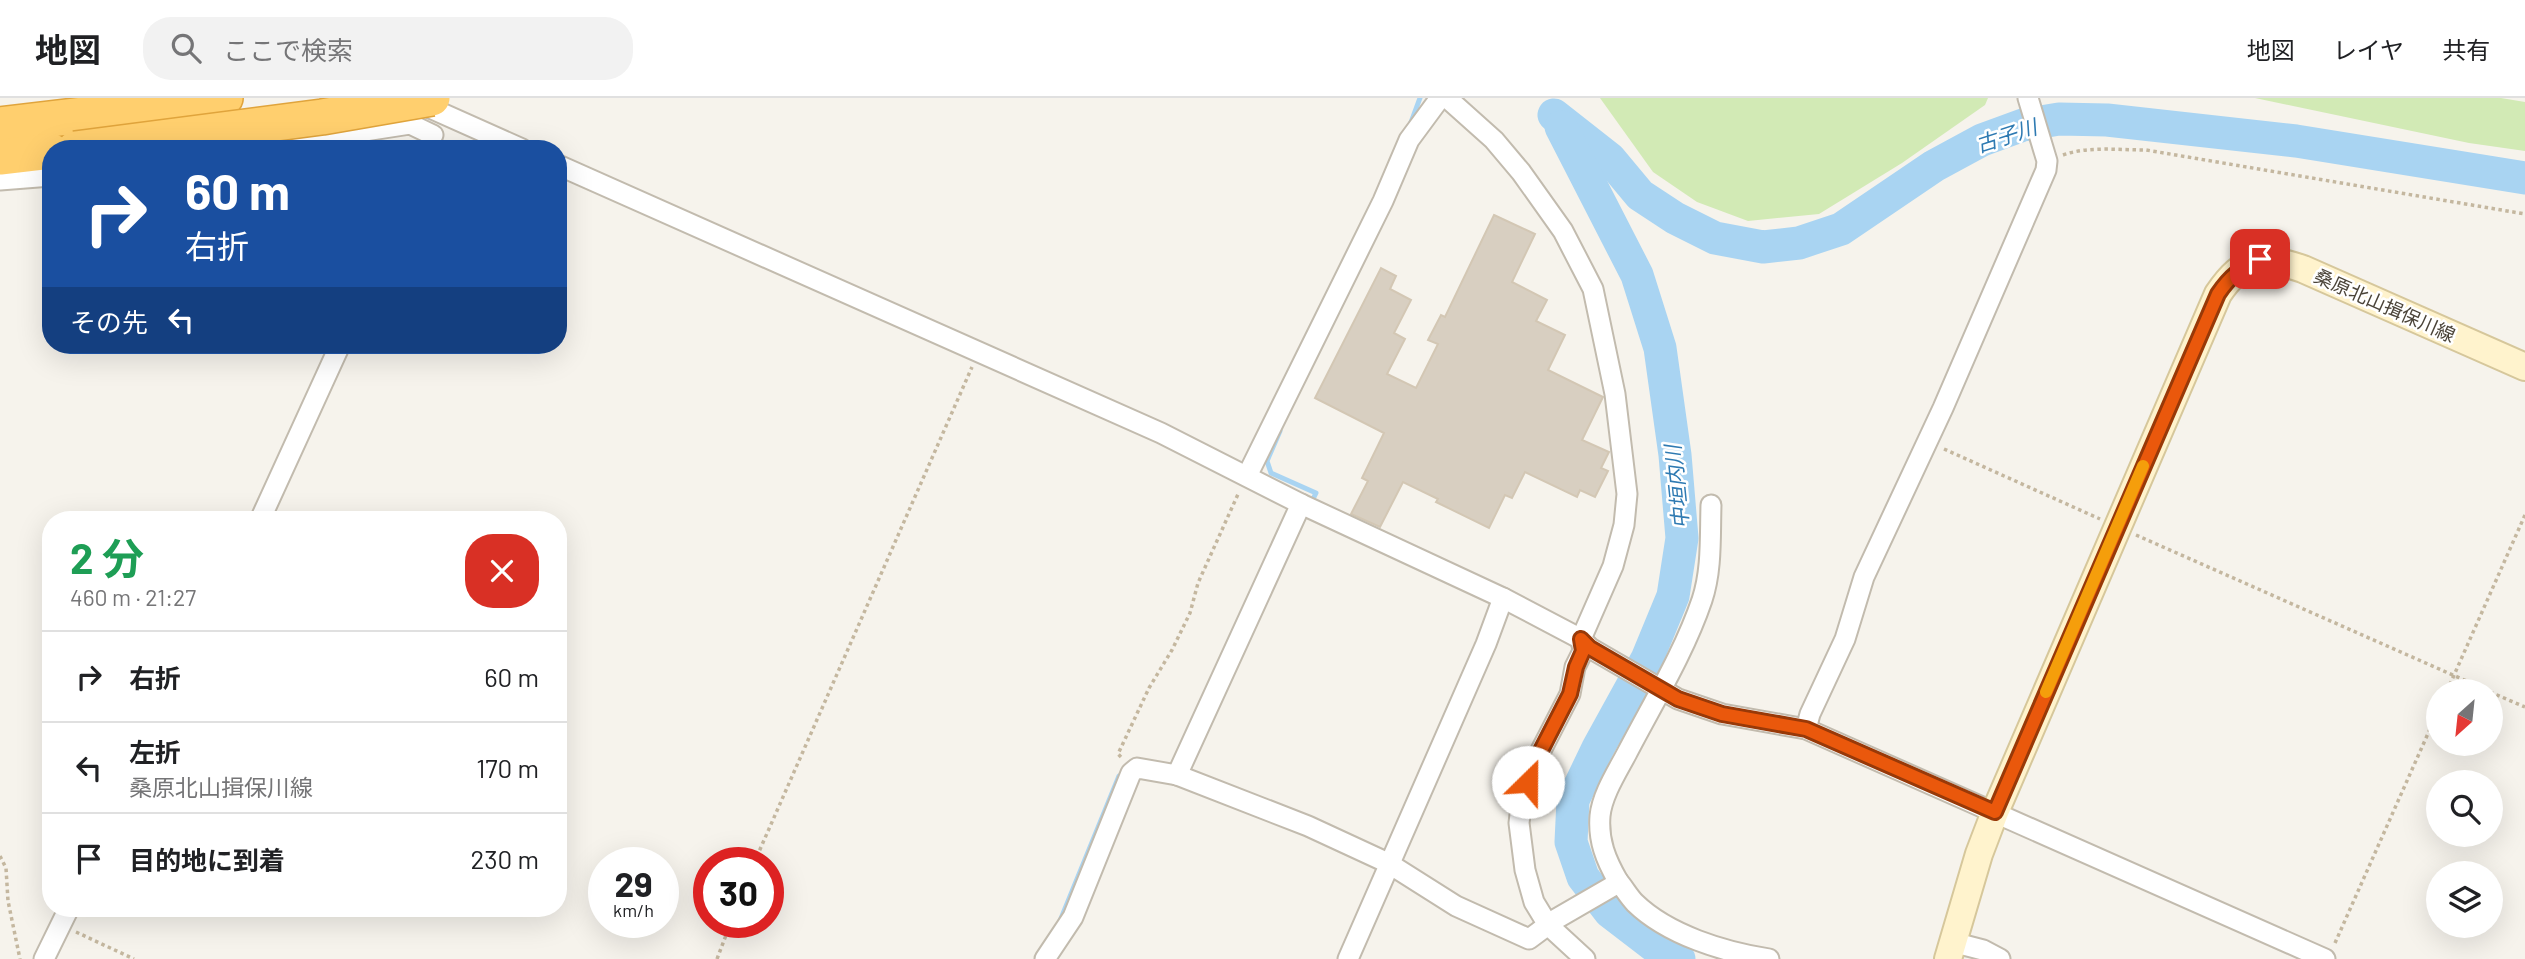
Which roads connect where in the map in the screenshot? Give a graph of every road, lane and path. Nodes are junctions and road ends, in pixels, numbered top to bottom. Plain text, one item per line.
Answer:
1 (225, 98) edge
2 (387, 98) edge
3 (408, 98) edge
4 (1440, 98) edge
5 (1447, 98) edge
6 (2029, 100) edge
7 (442, 103) edge
8 (0, 125) edge
9 (388, 127) junction
10 (144, 140) edge
11 (305, 140) edge
12 (428, 140) edge
13 (431, 140) edge
14 (506, 140) edge
15 (42, 152) edge
16 (0, 157) edge
17 (2046, 157) junction
18 (567, 169) edge
19 (42, 177) edge
20 (0, 180) edge
21 (2525, 214) edge
22 (979, 352) junction
23 (336, 354) edge
24 (2525, 367) edge
25 (1928, 442) junction
26 (1247, 476) junction
27 (1301, 504) junction
28 (1711, 505) dead end
29 (264, 511) edge
30 (2525, 515) edge
31 (2117, 527) junction
32 (1503, 598) junction
33 (1585, 643) junction
34 (2454, 676) junction
35 (2453, 679) edge
36 (2461, 679) edge
37 (1658, 688) junction
38 (2503, 697) edge
39 (2525, 707) edge
40 (1806, 729) junction
41 (2426, 738) edge
42 (1137, 768) junction
43 (1177, 775) junction
44 (1995, 812) junction
45 (761, 847) edge
46 (0, 856) edge
47 (1388, 863) junction
48 (1616, 883) junction
49 (65, 917) edge
50 (1552, 922) junction
51 (725, 938) edge
52 (1950, 950) edge
53 (2329, 953) edge
54 (20, 959) edge
55 (44, 959) edge
56 (134, 959) edge
57 (717, 959) edge
58 (1045, 959) edge
59 (1348, 959) edge
60 (1585, 959) edge
61 (1769, 959) edge
62 (2000, 959) edge

1 - 8 highway
2 - 9 street
3 - 7 street
4 - 26 street
5 - 33 street
6 - 17 street
7 - 10 highway, bridge
7 - 13 street
7 - 14 street
9 - 11 street
9 - 12 street
15 - 16 highway
17 - 21 path
17 - 25 street
18 - 22 street
19 - 20 street
22 - 26 street
22 - 45 path
23 - 29 street
24 - 31 main road, 桑原北山揖保川線
25 - 31 path
25 - 40 street
26 - 27 street
26 - 42 path
27 - 32 street
27 - 43 street
28 - 37 street
30 - 34 path
31 - 34 path
31 - 44 main road, 桑原北山揖保川線
32 - 33 street
32 - 47 street
33 - 37 street
33 - 50 street
34 - 35 path
34 - 36 path
37 - 40 street
37 - 48 street
38 - 39 path
40 - 44 street
41 - 53 path
42 - 43 street
42 - 58 street
43 - 47 street
44 - 52 main road, 桑原北山揖保川線
44 - 53 street
46 - 54 path
47 - 50 street
47 - 59 street
48 - 50 street
48 - 61 street
49 - 55 street
49 - 56 path
50 - 60 street
51 - 57 path
52 - 62 street

